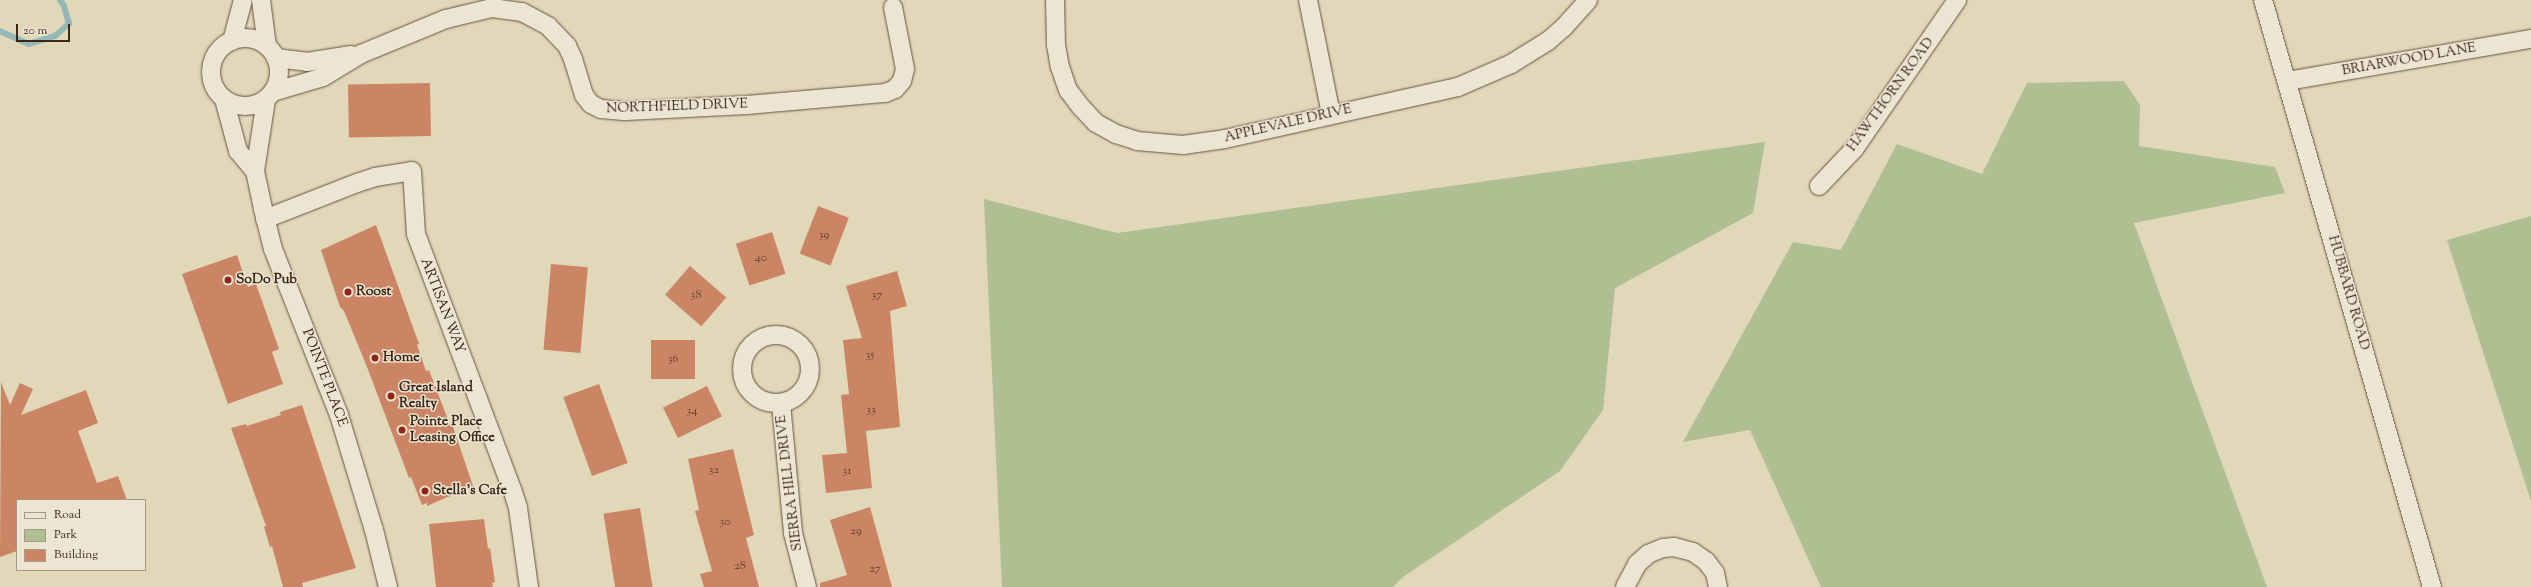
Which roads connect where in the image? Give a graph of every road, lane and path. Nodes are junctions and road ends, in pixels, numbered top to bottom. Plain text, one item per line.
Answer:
1 (244, 0) edge
2 (261, 0) edge
3 (1054, 0) edge
4 (1308, 0) edge
5 (1588, 0) edge
6 (1957, 0) edge
7 (2263, 0) edge
8 (893, 7) dead end
9 (2531, 39) edge
10 (232, 41) junction
11 (272, 52) junction
12 (362, 54) junction
13 (2287, 81) junction
14 (270, 96) junction
15 (224, 99) junction
16 (1330, 114) junction
17 (255, 172) junction
18 (1819, 186) dead end
19 (265, 219) junction
20 (781, 403) dead end
21 (388, 587) edge
22 (529, 587) edge
23 (807, 587) edge
24 (1625, 587) edge
25 (1718, 587) edge
26 (2432, 587) edge

1 - 10 street
2 - 11 street
3 - 16 street, APPLEVALE DRIVE
4 - 16 street
5 - 16 street, APPLEVALE DRIVE
6 - 18 street, HAWTHORN ROAD
7 - 13 street, HUBBARD ROAD
8 - 12 street, NORTHFIELD DRIVE
9 - 13 street, BRIARWOOD LANE
10 - 11 street
10 - 15 street
11 - 12 street, NORTHFIELD DRIVE
11 - 14 street
12 - 14 street, NORTHFIELD DRIVE
13 - 26 street, HUBBARD ROAD
14 - 15 street
14 - 17 street, POINTE PLACE
15 - 17 street, POINTE PLACE
17 - 19 street, POINTE PLACE
19 - 21 street, POINTE PLACE
19 - 22 street, ARTISAN WAY
20 - 23 street, SIERRA HILL DRIVE
24 - 25 street

